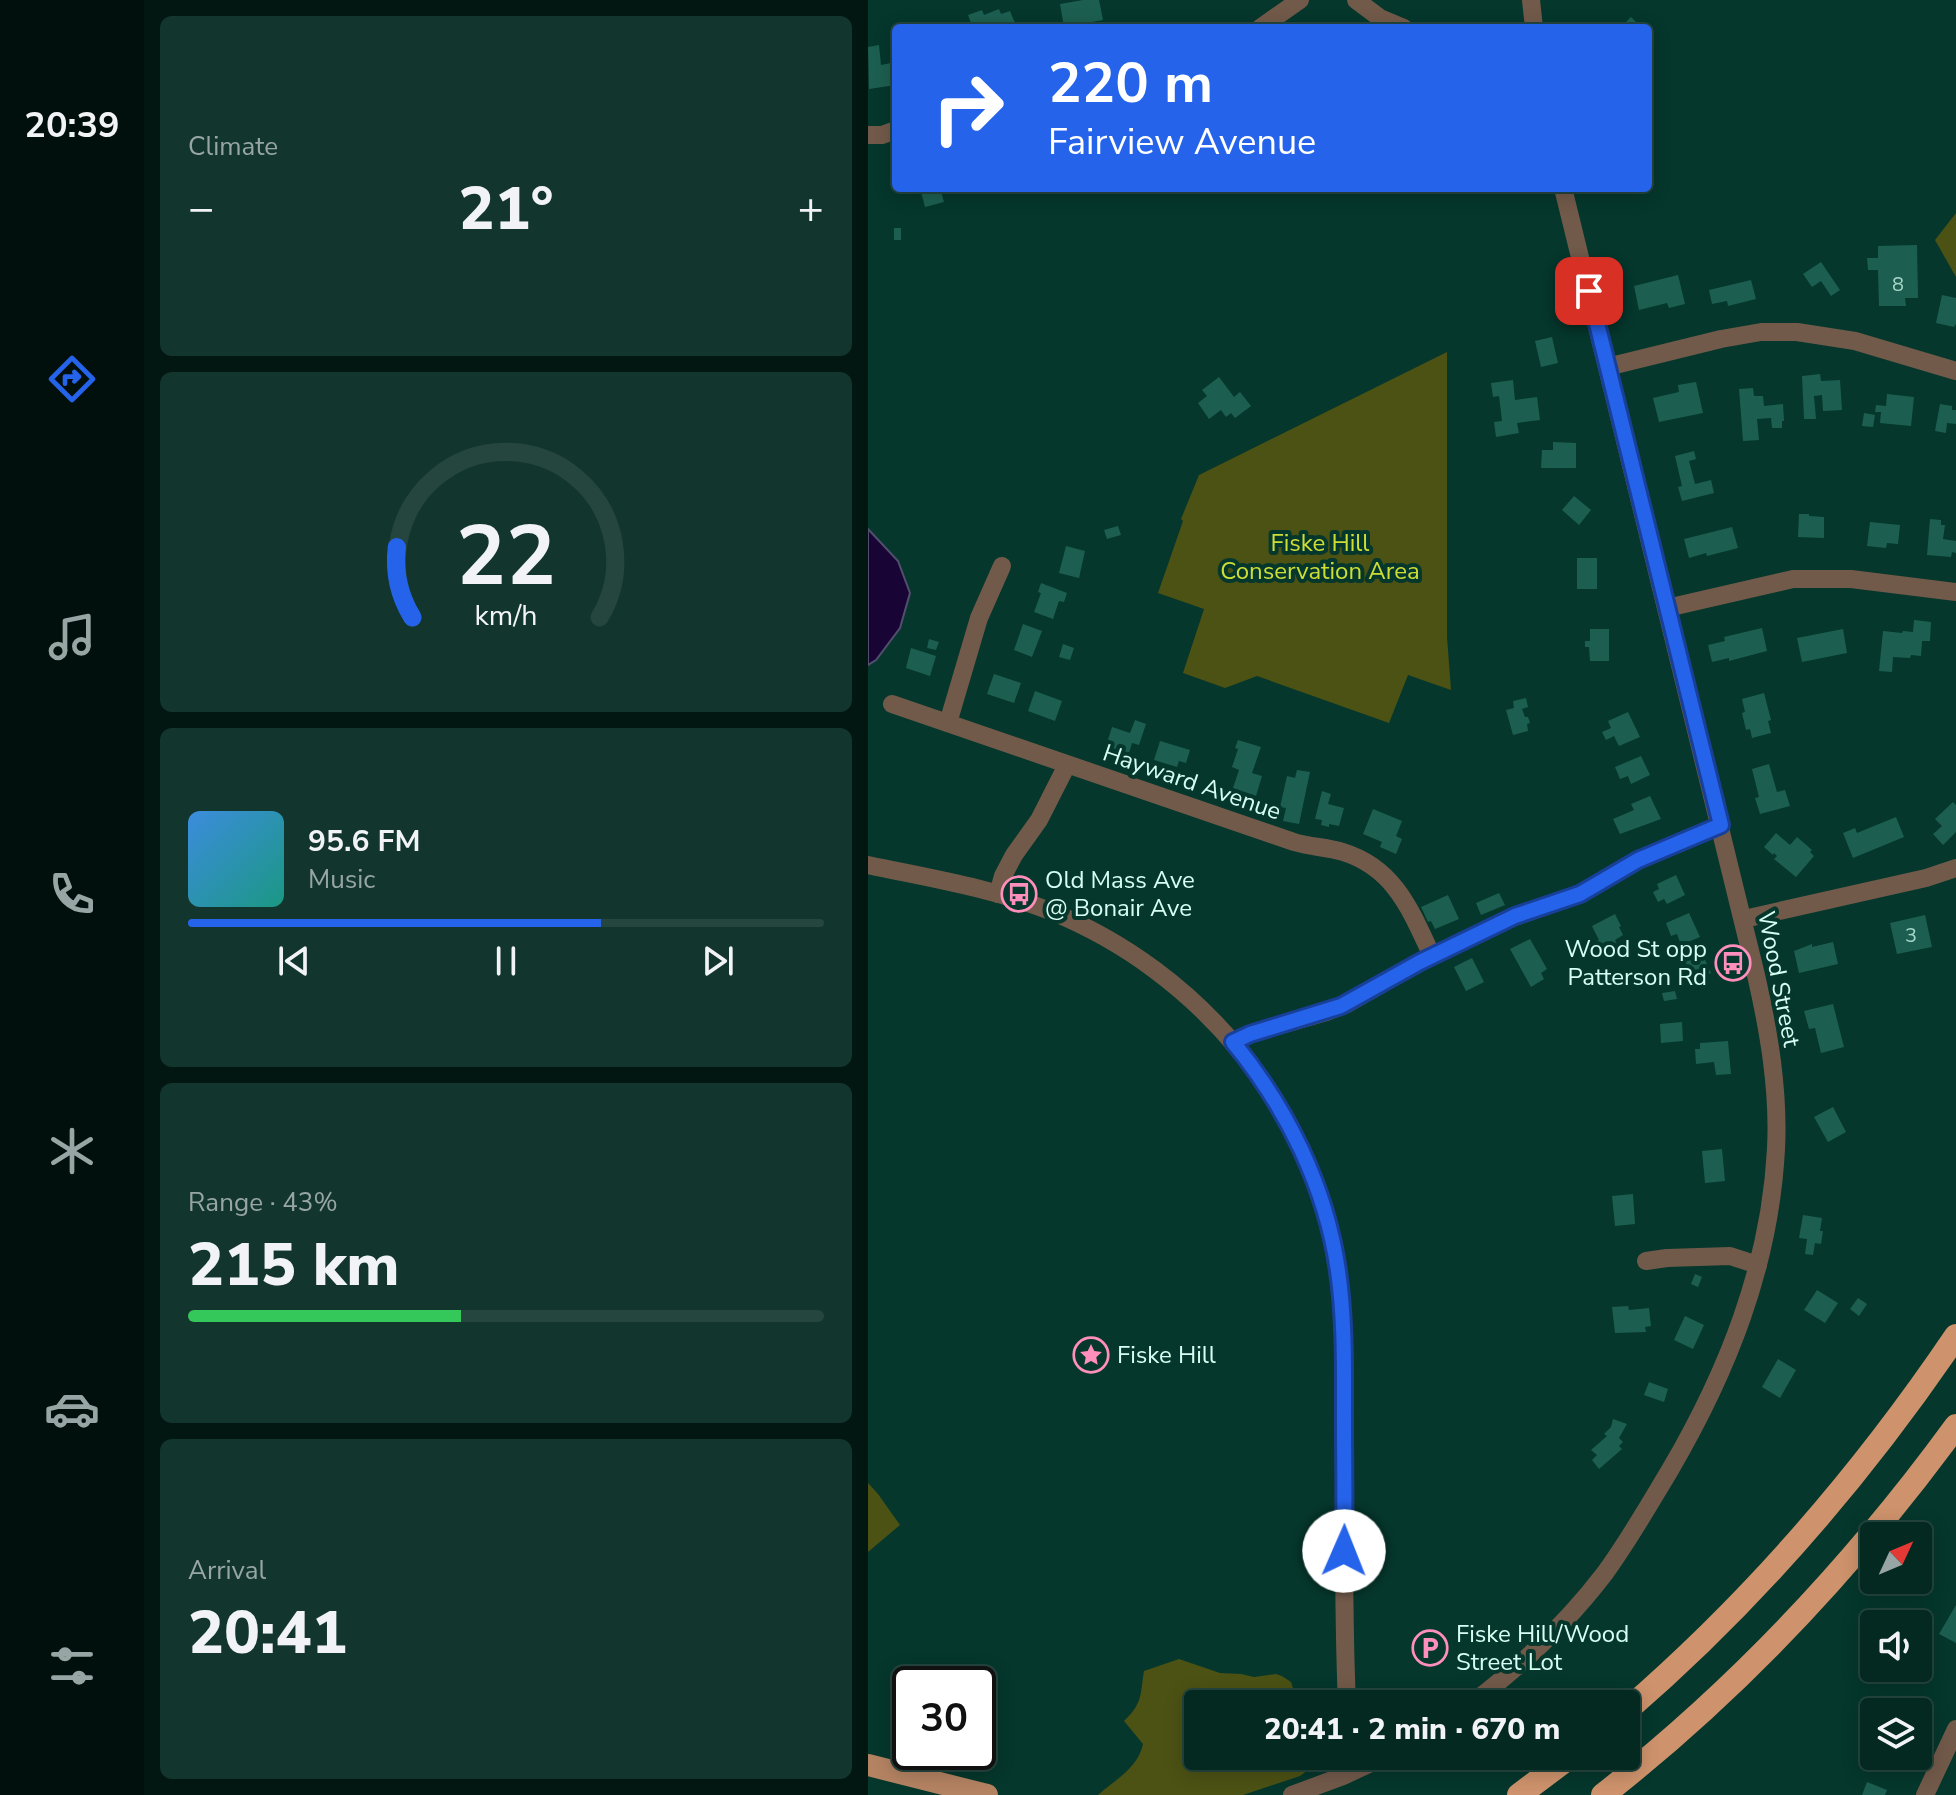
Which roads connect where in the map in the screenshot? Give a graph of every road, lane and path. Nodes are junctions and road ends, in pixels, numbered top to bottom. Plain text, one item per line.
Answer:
1 (1300, 0) edge
2 (1356, 0) edge
3 (1531, 0) edge
4 (1266, 24) edge
5 (1394, 24) edge
6 (1534, 24) edge
7 (892, 131) edge
8 (868, 135) edge
9 (1564, 192) edge
10 (1607, 367) junction
11 (1956, 371) edge
12 (1002, 566) dead end
13 (1956, 592) edge
14 (1667, 608) junction
15 (892, 704) dead end
16 (948, 723) junction
17 (1067, 765) junction
18 (1721, 825) junction
19 (868, 865) edge
20 (1956, 868) edge
21 (998, 894) junction
22 (1744, 919) junction
23 (1432, 956) junction
24 (1233, 1042) junction
25 (1646, 1261) dead end
26 (1758, 1265) junction
27 (1956, 1336) edge
28 (1956, 1426) edge
29 (1347, 1690) edge
30 (1488, 1690) edge
31 (1640, 1698) edge
32 (1956, 1729) edge
33 (868, 1765) edge
34 (1342, 1770) edge
35 (1552, 1770) edge
36 (987, 1795) edge
37 (1292, 1795) edge
38 (1519, 1795) edge
39 (1603, 1795) edge
40 (1925, 1795) edge

1 - 4 street
2 - 5 street
3 - 6 street
7 - 8 street
9 - 10 street, Wood Street
10 - 11 street
10 - 14 street, Wood Street
12 - 16 street
13 - 14 street
14 - 18 street, Wood Street
15 - 16 street, Hayward Avenue
16 - 17 street, Hayward Avenue
17 - 21 street
17 - 23 street, Hayward Avenue
18 - 22 street, Wood Street
18 - 23 street
19 - 21 street
20 - 22 street
21 - 24 street
22 - 26 street, Wood Street
23 - 24 street
24 - 29 street
25 - 26 street
26 - 30 street, Wood Street
27 - 31 highway
28 - 39 highway
32 - 40 street
33 - 36 main road
34 - 37 street
35 - 38 highway

